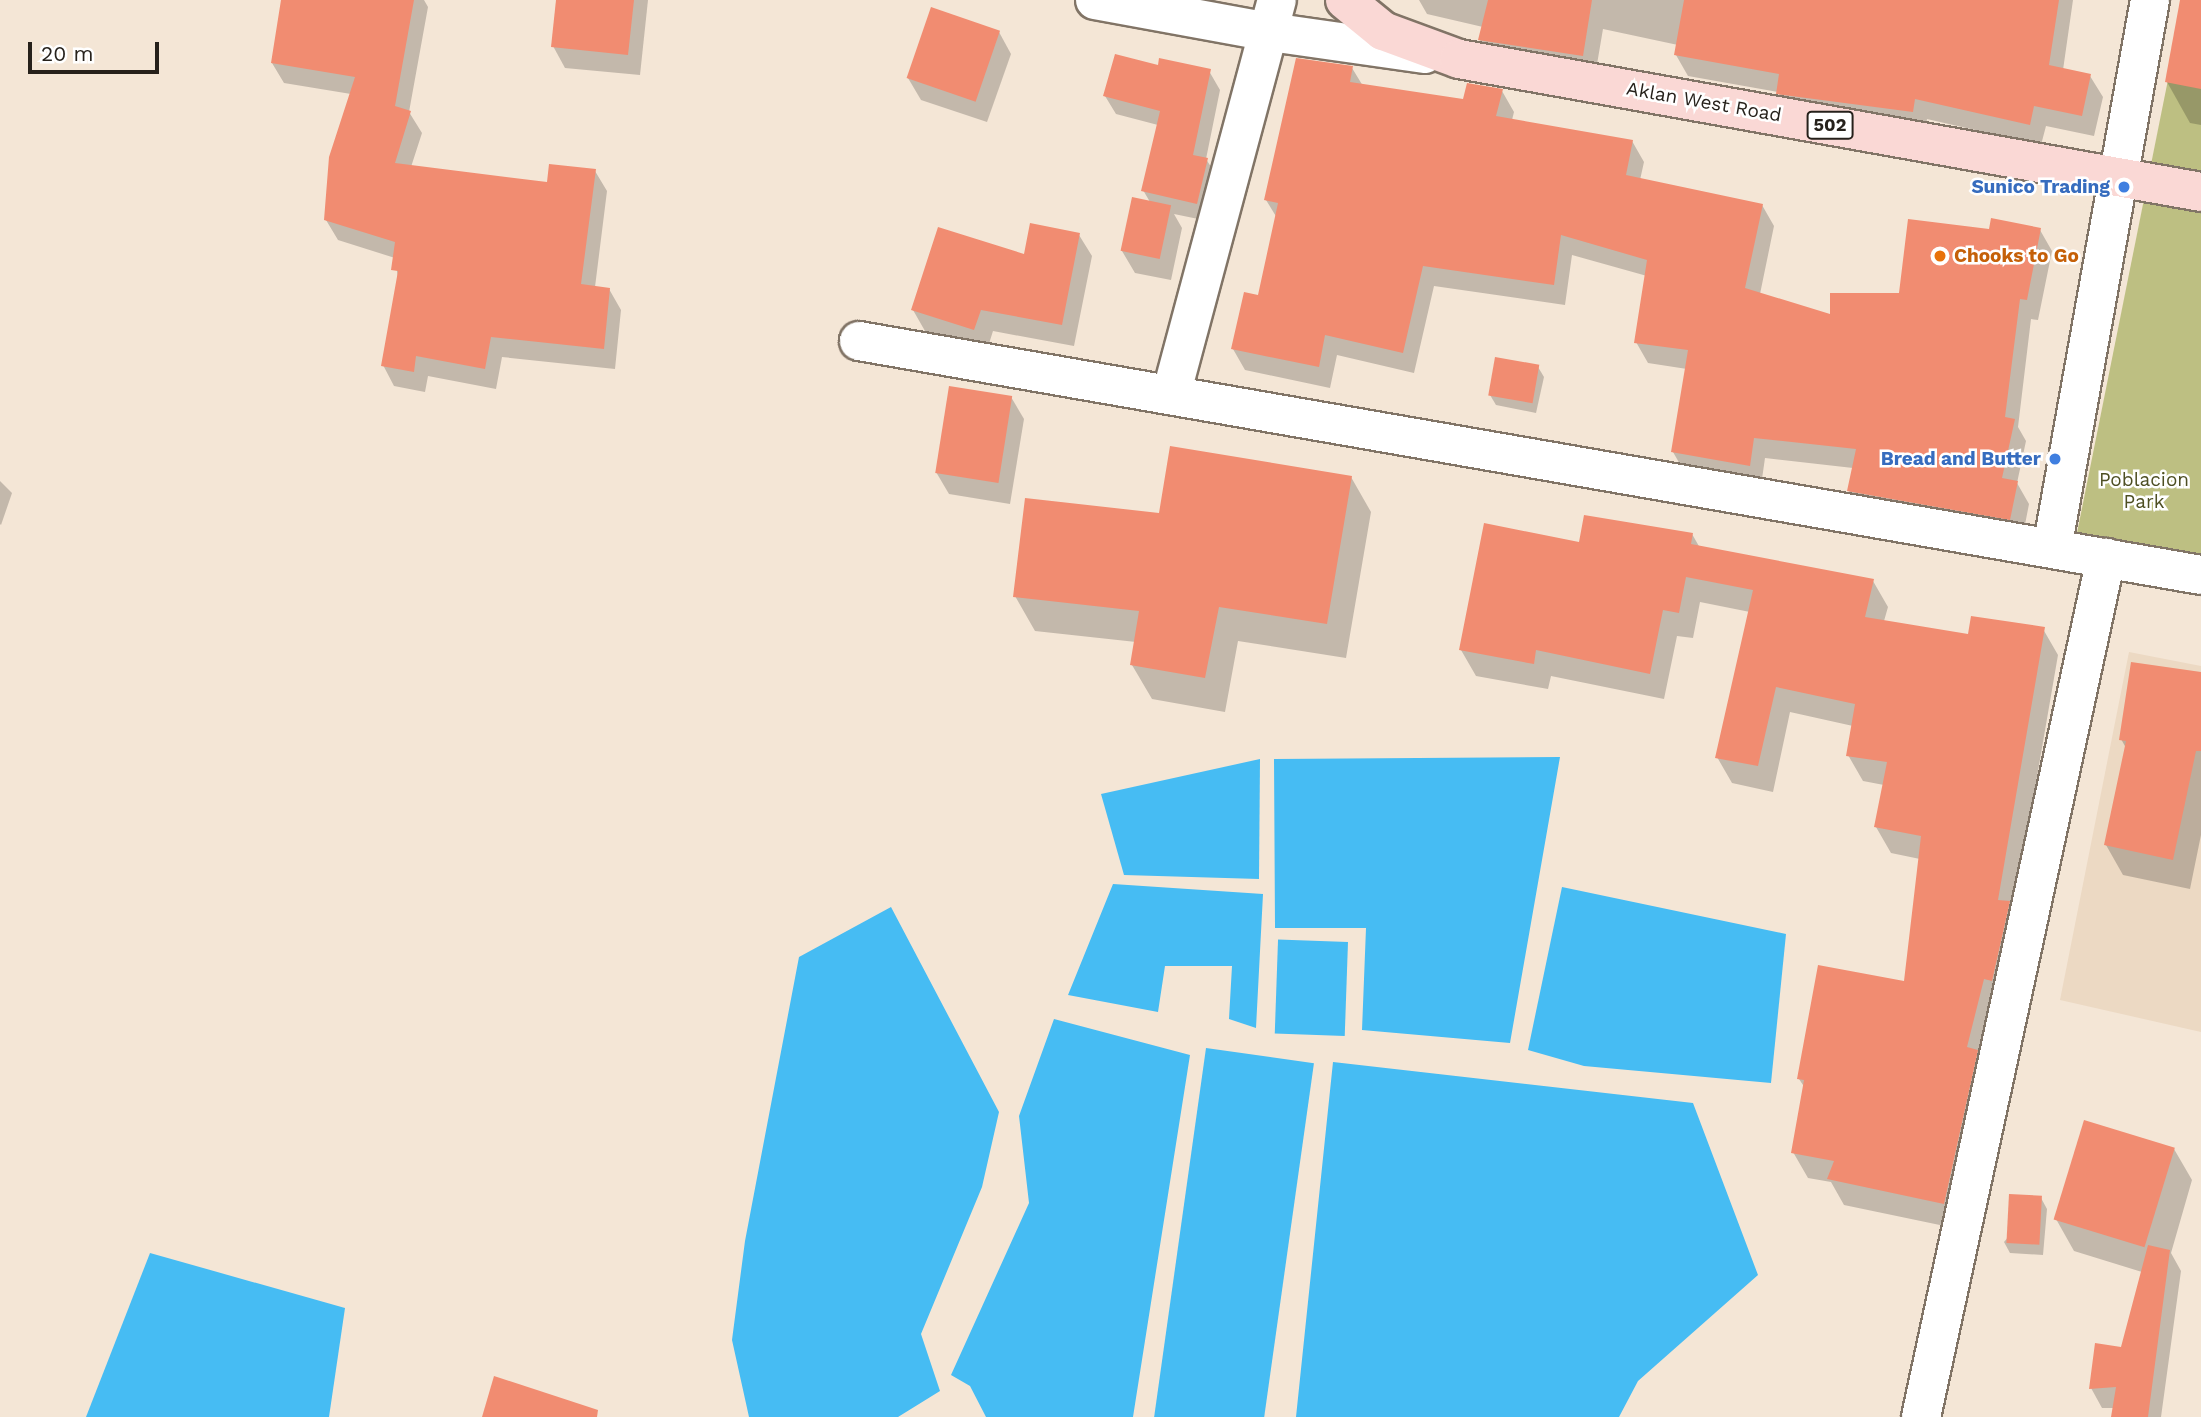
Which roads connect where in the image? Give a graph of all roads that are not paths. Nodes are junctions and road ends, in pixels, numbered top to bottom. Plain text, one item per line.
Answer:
1 (1095, 0) edge
2 (1345, 0) edge
3 (2150, 0) edge
4 (1273, 16) edge
5 (1459, 59) junction
6 (2118, 177) junction
7 (2201, 192) edge
8 (859, 341) dead end
9 (1171, 395) junction
10 (2052, 549) junction
11 (2106, 558) junction
12 (2201, 575) edge
13 (1921, 1417) edge

1 - 4 street
2 - 5 main road, Aklan West Road / 502
3 - 6 street
4 - 5 street
4 - 9 street
5 - 6 main road, Aklan West Road / 502
6 - 7 main road, Aklan West Road / 502
6 - 10 street
8 - 9 street
9 - 10 street
10 - 11 street
11 - 12 street
11 - 13 street

